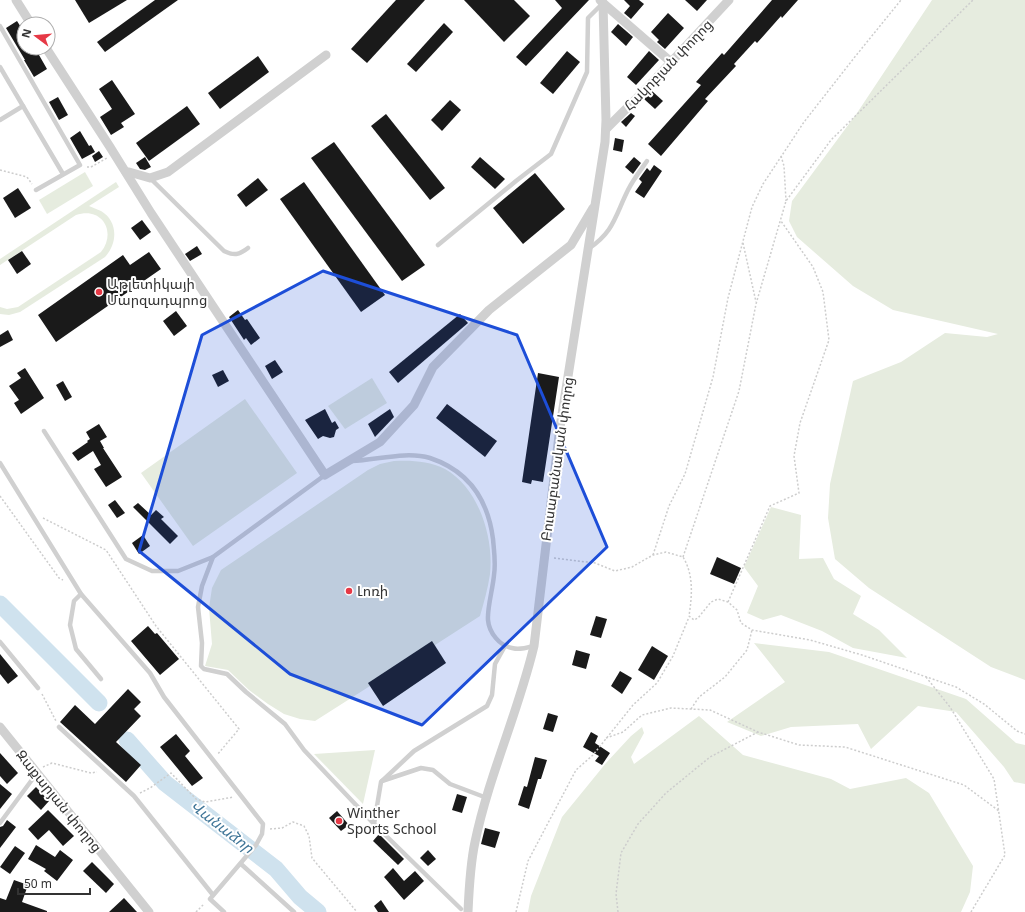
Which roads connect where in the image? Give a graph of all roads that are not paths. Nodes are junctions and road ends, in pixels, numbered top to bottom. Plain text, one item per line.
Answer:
1 (16, 0) edge
2 (729, 0) edge
3 (601, 2) edge
4 (26, 16) edge
5 (0, 26) edge
6 (326, 55) dead end
7 (51, 56) edge
8 (671, 62) junction
9 (0, 67) edge
10 (23, 106) junction
11 (0, 120) edge
12 (606, 129) junction
13 (647, 161) dead end
14 (126, 172) junction
15 (64, 174) junction
16 (150, 178) junction
17 (36, 190) road end
18 (596, 205) junction
19 (438, 245) dead end
20 (248, 248) dead end
21 (588, 249) junction
22 (44, 431) dead end
23 (348, 461) junction
24 (0, 463) edge
25 (325, 475) junction
26 (213, 557) junction
27 (81, 594) junction
28 (0, 642) edge
29 (505, 646) junction
30 (534, 646) junction
31 (101, 679) dead end
32 (38, 688) road end
33 (59, 726) road end
34 (0, 727) edge
35 (37, 773) junction
36 (381, 782) junction
37 (486, 798) junction
38 (0, 822) edge
39 (374, 824) junction
40 (241, 864) junction
41 (211, 897) junction
42 (465, 910) edge
43 (149, 912) edge
44 (224, 912) edge
45 (294, 912) edge

1 - 4 street
2 - 8 street, Հակոբյան փողոց
3 - 8 street
3 - 12 street, Բուսաբանական փողոց
3 - 19 lane
5 - 15 lane
6 - 16 street
7 - 14 street
8 - 12 street, Հակոբյան փողոց
9 - 10 lane
10 - 11 lane
10 - 15 lane
12 - 18 street, Բուսաբանական փողոց
13 - 21 lane
14 - 16 street
14 - 25 street
15 - 17 lane
16 - 20 lane
18 - 21 street, Բուսաբանական փողոց
18 - 23 street
21 - 30 street, Բուսաբանական փողոց
22 - 26 lane
23 - 25 street
23 - 29 lane
24 - 27 lane
25 - 26 lane
26 - 39 lane
27 - 31 lane
27 - 40 lane
28 - 32 lane
29 - 30 lane
29 - 36 lane
30 - 37 street, Բուսաբանական փողոց
33 - 41 lane
34 - 35 street, Զաքարյան փողոց
35 - 38 lane
35 - 43 street, Զաքարյան փողոց
36 - 37 lane
36 - 39 lane
37 - 42 street, Բուսաբանական փողոց
39 - 42 lane
40 - 41 lane
40 - 45 lane
41 - 44 lane

